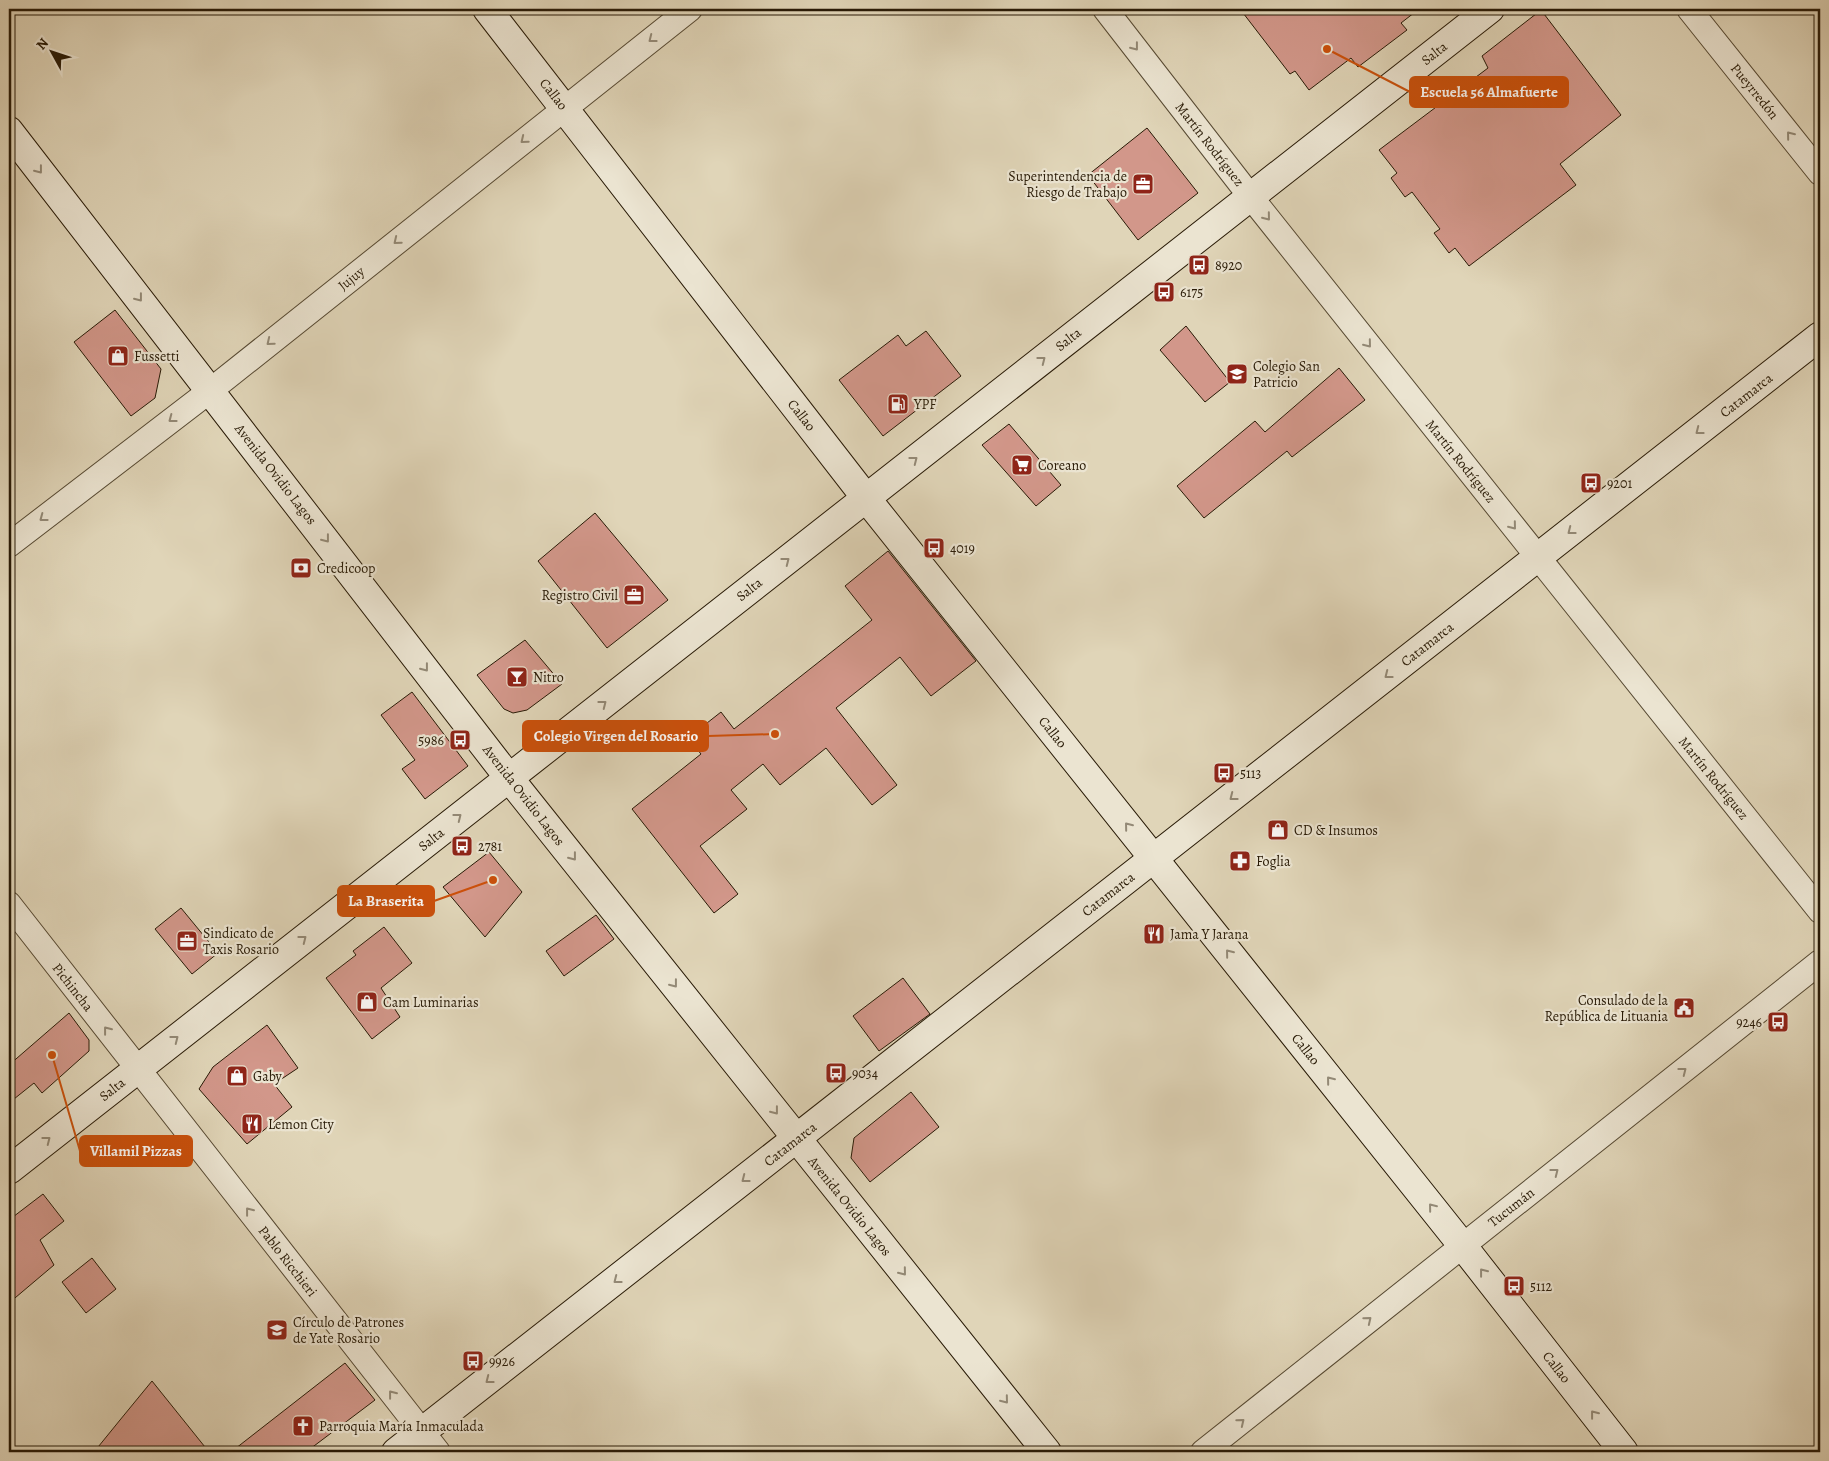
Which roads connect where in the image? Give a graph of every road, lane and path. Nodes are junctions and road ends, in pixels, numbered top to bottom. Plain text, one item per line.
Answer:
1 (487, 9) edge
2 (690, 9) edge
3 (1105, 9) edge
4 (1490, 9) edge
5 (1689, 9) edge
6 (564, 108) junction
7 (9, 131) edge
8 (1820, 173) edge
9 (1250, 196) junction
10 (1820, 336) edge
11 (211, 390) junction
12 (866, 498) junction
13 (9, 545) edge
14 (1538, 557) junction
15 (510, 778) junction
16 (1154, 859) junction
17 (9, 904) edge
18 (1820, 911) edge
19 (1820, 962) edge
20 (137, 1069) junction
21 (797, 1138) junction
22 (9, 1170) edge
23 (1462, 1246) junction
24 (430, 1442) edge
25 (396, 1452) edge
26 (1047, 1452) edge
27 (1203, 1452) edge
28 (1624, 1452) edge

1 - 6 main road, Callao
2 -> 6 street, Jujuy
3 -> 9 street, Martín Rodríguez
4 - 9 main road, Salta
8 -> 5 street, Pueyrredón
6 -> 11 street, Jujuy
6 - 12 main road, Callao
7 -> 11 main road, Avenida Ovidio Lagos
12 -> 9 main road, Salta
9 -> 14 street, Martín Rodríguez
10 -> 14 main road, Catamarca
11 -> 13 street, Jujuy
11 -> 15 main road, Avenida Ovidio Lagos
15 -> 12 main road, Salta
16 -> 12 main road, Callao
14 -> 16 main road, Catamarca
14 - 18 street, Martín Rodríguez
20 -> 15 main road, Salta
15 -> 21 main road, Avenida Ovidio Lagos
16 - 21 main road, Catamarca
23 -> 16 main road, Callao
20 -> 17 street, Pichincha
23 -> 19 street, Tucumán
22 -> 20 main road, Salta
24 -> 20 street, Pablo Ricchieri
21 -> 24 main road, Catamarca
21 -> 26 main road, Avenida Ovidio Lagos
27 -> 23 street, Tucumán
28 -> 23 main road, Callao
24 - 25 main road, Catamarca

